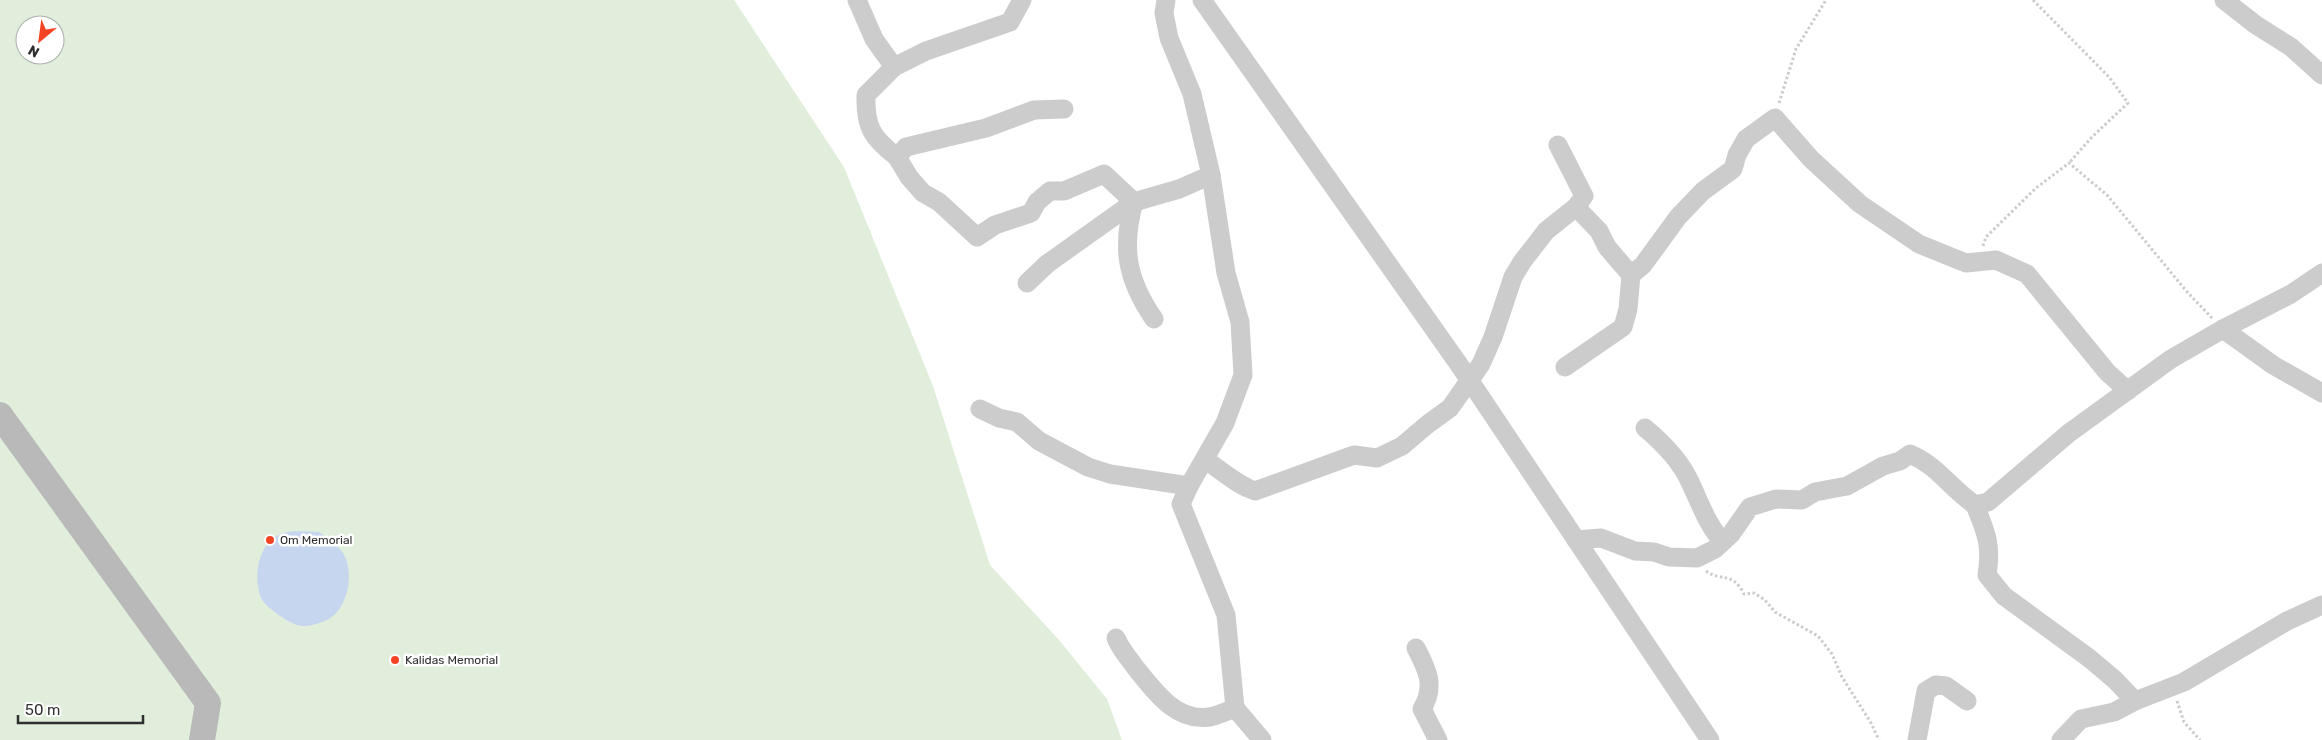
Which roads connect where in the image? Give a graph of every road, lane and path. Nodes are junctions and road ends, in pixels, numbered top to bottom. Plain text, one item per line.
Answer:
1 (857, 0) edge
2 (1022, 0) edge
3 (1166, 0) edge
4 (1202, 0) edge
5 (1826, 0) edge
6 (2033, 0) edge
7 (2224, 0) edge
8 (894, 67) junction
9 (2322, 75) edge
10 (1064, 109) dead end
11 (1776, 118) junction
12 (1558, 145) dead end
13 (897, 157) junction
14 (2069, 163) junction
15 (1211, 174) junction
16 (1134, 202) junction
17 (1576, 207) junction
18 (1976, 262) junction
19 (2322, 273) edge
20 (1631, 275) junction
21 (1027, 283) dead end
22 (1154, 320) dead end
23 (2223, 329) junction
24 (1565, 367) dead end
25 (1470, 381) junction
26 (2128, 391) junction
27 (2322, 393) edge
28 (980, 409) dead end
29 (0, 415) edge
30 (1645, 428) dead end
31 (1205, 460) junction
32 (1188, 486) junction
33 (1975, 505) junction
34 (1576, 540) junction
35 (1722, 541) junction
36 (1696, 558) junction
37 (2322, 605) edge
38 (1116, 638) dead end
39 (1416, 648) dead end
40 (2172, 686) junction
41 (1967, 701) dead end
42 (2135, 701) junction
43 (1234, 708) junction
44 (1705, 738) edge
45 (202, 740) edge
46 (1262, 740) edge
47 (1438, 740) edge
48 (1879, 740) edge
49 (1918, 740) edge
50 (2061, 740) edge
51 (2200, 740) edge

1 - 8 street
2 - 8 street
3 - 15 street
4 - 25 street
5 - 11 path
6 - 14 path
7 - 9 street
8 - 13 street
10 - 13 street
11 - 18 street
11 - 20 street
12 - 17 street
13 - 16 street
14 - 18 path
14 - 23 path
15 - 16 street
15 - 31 street
16 - 21 street
16 - 22 street
17 - 20 street
17 - 25 street
18 - 26 street
19 - 23 street
20 - 24 street
23 - 26 street
23 - 27 street
25 - 31 street
25 - 34 street
26 - 33 street
28 - 32 street
29 - 45 main road
30 - 35 street
31 - 32 street
32 - 43 street
33 - 35 street
33 - 42 street
34 - 36 street
34 - 44 street
35 - 36 street
36 - 48 path
37 - 40 street
38 - 43 street
39 - 47 street
40 - 42 street
40 - 51 path
41 - 49 street
42 - 50 street
43 - 46 street

